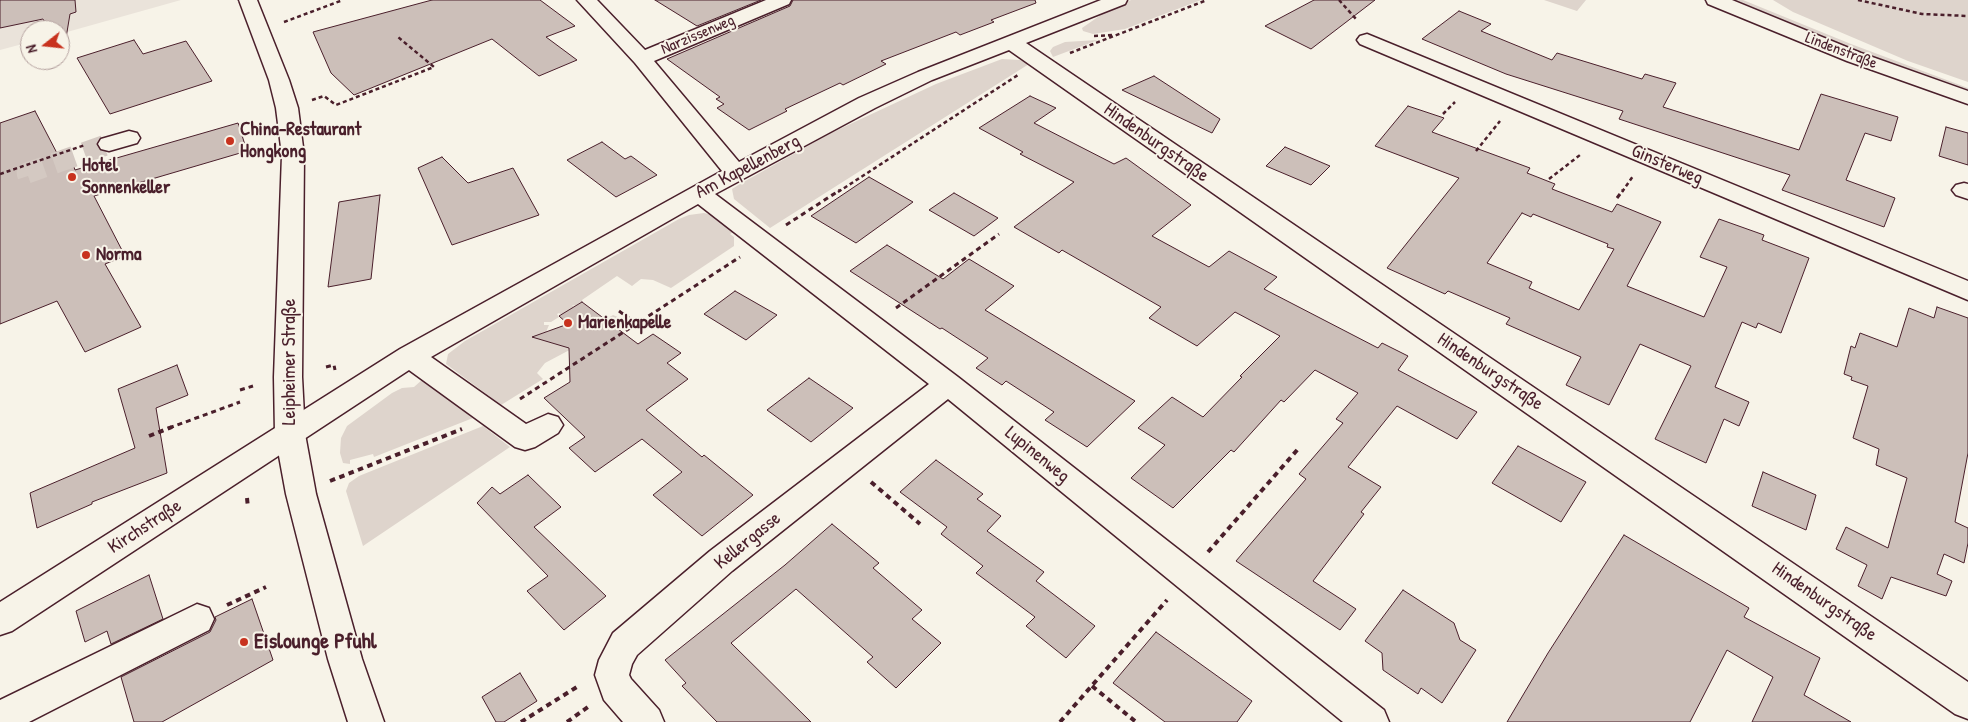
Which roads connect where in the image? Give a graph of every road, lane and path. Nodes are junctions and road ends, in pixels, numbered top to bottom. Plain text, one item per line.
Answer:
1 (248, 0) edge
2 (344, 0) edge
3 (586, 0) edge
4 (782, 0) edge
5 (1207, 0) edge
6 (1715, 0) edge
7 (1858, 0) edge
8 (1102, 2) edge
9 (1968, 16) edge
10 (259, 30) junction
11 (398, 37) dead end
12 (1367, 40) dead end
13 (1012, 43) junction
14 (1070, 53) dead end
15 (642, 59) junction
16 (1024, 71) dead end
17 (1968, 98) edge
18 (1515, 102) junction
19 (287, 108) junction
20 (1602, 138) junction
21 (110, 142) dead end
22 (1476, 151) dead end
23 (736, 173) junction
24 (0, 174) edge
25 (1549, 178) dead end
26 (699, 192) junction
27 (779, 230) dead end
28 (999, 234) dead end
29 (748, 252) dead end
30 (1968, 291) edge
31 (619, 311) dead end
32 (637, 324) junction
33 (872, 326) junction
34 (410, 356) junction
35 (326, 367) dead end
36 (335, 371) dead end
37 (948, 384) junction
38 (254, 386) dead end
39 (240, 390) dead end
40 (240, 402) dead end
41 (513, 404) dead end
42 (548, 425) dead end
43 (464, 428) dead end
44 (290, 434) junction
45 (149, 436) dead end
46 (848, 462) junction
47 (336, 479) dead end
48 (920, 524) dead end
49 (266, 587) dead end
50 (0, 620) edge
51 (197, 620) joint
52 (612, 675) junction
53 (1092, 686) dead end
54 (1968, 702) edge
55 (0, 718) edge
56 (366, 722) edge
57 (521, 722) edge
58 (646, 722) edge
59 (1136, 722) edge
60 (1371, 722) edge

1 - 10 street, Leipheimer Straße
2 - 10 path
3 - 15 street, Narzissenweg
4 - 15 street, Narzissenweg
5 - 14 path
6 - 17 street, Lindenstraße
7 - 9 path
8 - 13 street, Am Kapellenberg
10 - 19 street, Leipheimer Straße
11 - 19 path
12 - 18 street, Ginsterweg
13 - 23 street, Am Kapellenberg
13 - 54 street, Hindenburgstraße
15 - 23 street, Narzissenweg
16 - 27 path
18 - 20 street, Ginsterweg
18 - 22 path
19 - 44 street, Leipheimer Straße
20 - 25 path
20 - 30 street, Ginsterweg
21 - 24 path
23 - 26 street, Am Kapellenberg
26 - 33 street, Lupinenweg
26 - 34 street, Am Kapellenberg
28 - 33 path
29 - 32 path
31 - 32 path
32 - 41 path
33 - 37 street, Lupinenweg
34 - 42 street
34 - 44 street, Am Kapellenberg
35 - 36 path
37 - 46 street, Kellergasse
37 - 60 street, Lupinenweg
38 - 39 path
40 - 45 path
43 - 47 path
44 - 50 street, Kirchstraße
44 - 56 street, Leipheimer Straße
46 - 48 path
46 - 52 street, Kellergasse
49 - 51 path
51 - 55 street
52 - 57 path
52 - 58 street
53 - 59 path

